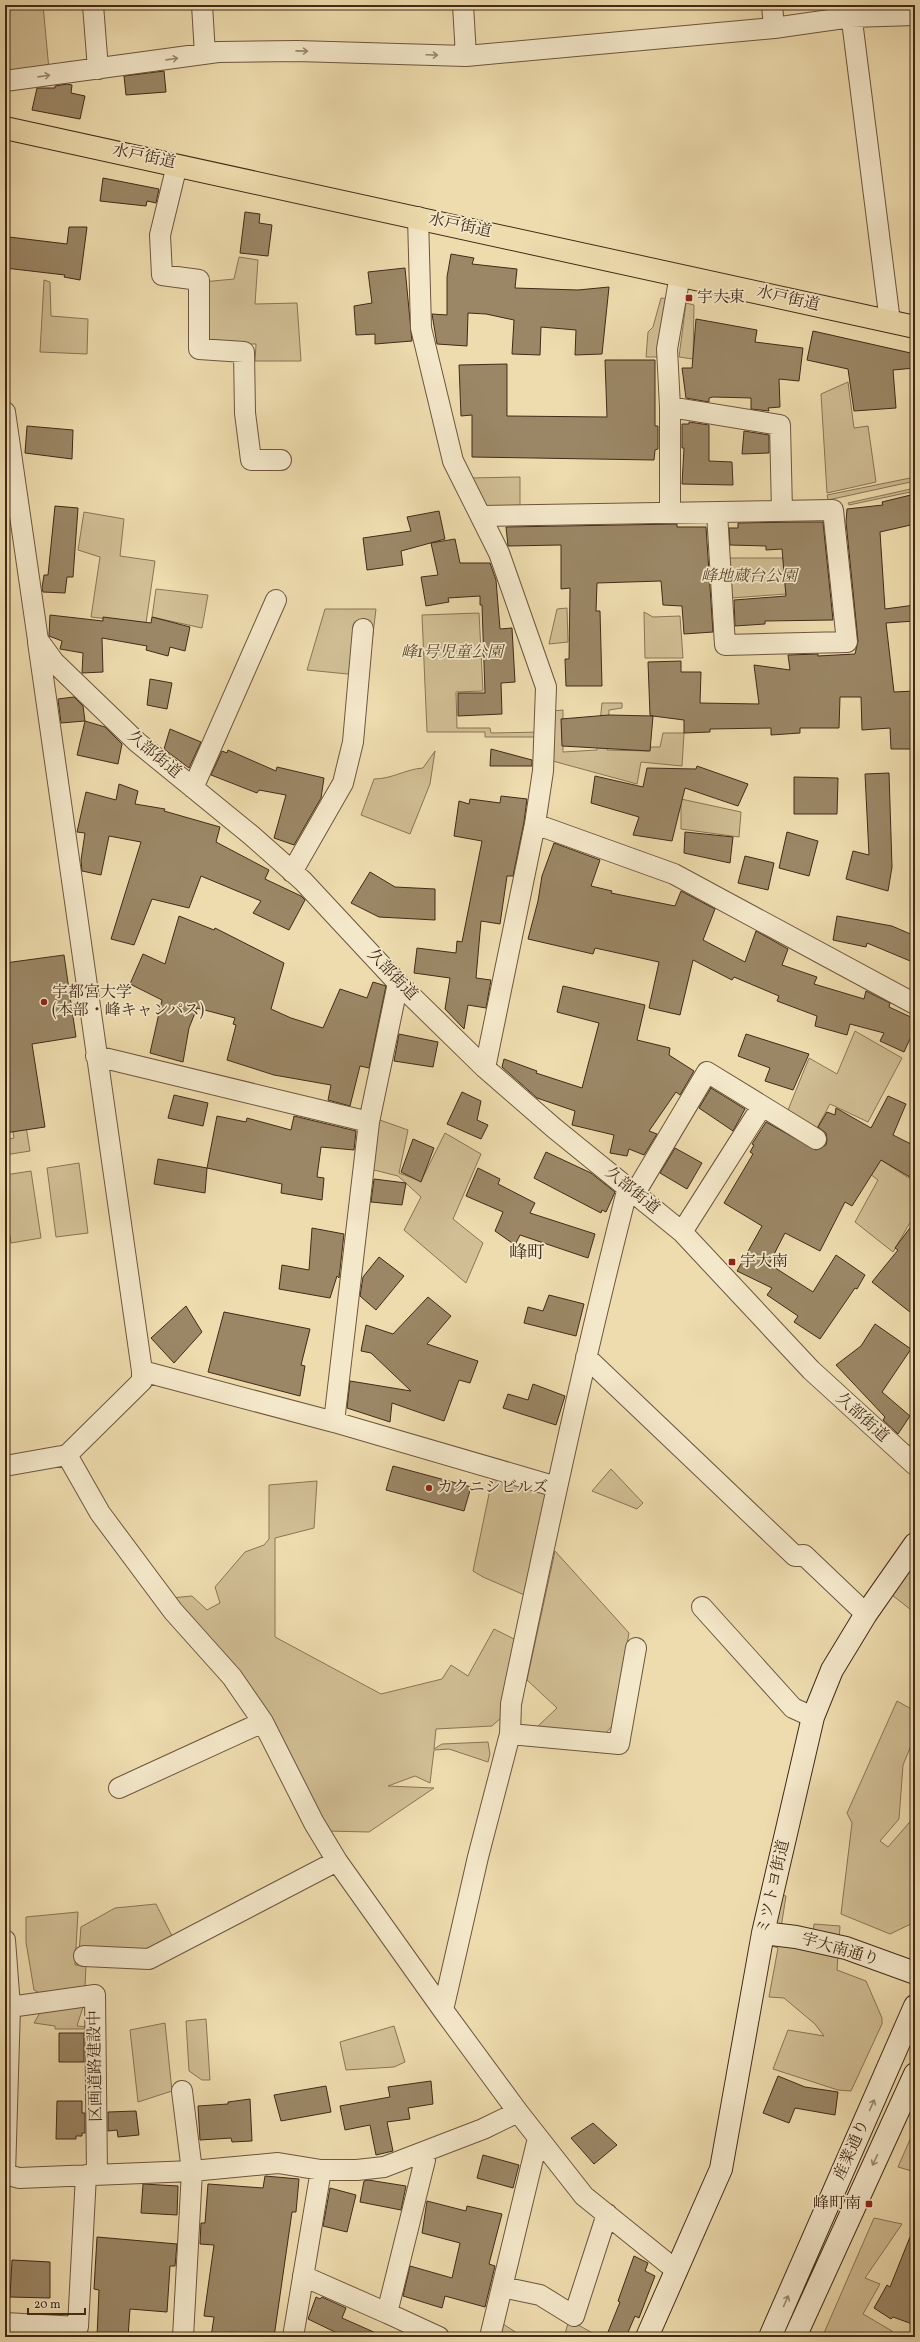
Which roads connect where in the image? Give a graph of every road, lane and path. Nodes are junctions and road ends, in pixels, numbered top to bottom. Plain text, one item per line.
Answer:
1 (93, 5) edge
2 (202, 5) edge
3 (463, 5) edge
4 (772, 5) edge
5 (850, 11) edge
6 (915, 15) edge
7 (774, 28) junction
8 (205, 54) junction
9 (466, 56) junction
10 (98, 69) junction
11 (5, 81) edge
12 (5, 128) edge
13 (177, 165) junction
14 (418, 217) junction
15 (680, 275) junction
16 (890, 322) junction
17 (915, 327) edge
18 (670, 407) junction
19 (5, 412) edge
20 (281, 460) dead end
21 (782, 511) junction
22 (670, 513) junction
23 (717, 513) junction
24 (482, 516) junction
25 (276, 600) dead end
26 (363, 630) dead end
27 (38, 640) junction
28 (193, 788) junction
29 (535, 824) junction
30 (292, 872) junction
31 (398, 983) junction
32 (915, 1004) edge
33 (96, 1056) junction
34 (485, 1068) junction
35 (762, 1106) junction
36 (369, 1122) junction
37 (816, 1139) dead end
38 (632, 1190) junction
39 (682, 1232) junction
40 (586, 1357) junction
41 (142, 1371) junction
42 (334, 1422) junction
43 (66, 1455) junction
44 (915, 1465) edge
45 (5, 1466) edge
46 (557, 1487) junction
47 (915, 1544) edge
48 (702, 1607) dead end
49 (866, 1614) junction
50 (636, 1648) dead end
51 (813, 1717) junction
52 (263, 1722) junction
53 (510, 1734) junction
54 (119, 1788) dead end
55 (337, 1861) junction
56 (763, 1933) junction
57 (5, 1940) edge
58 (84, 1956) dead end
59 (915, 1973) edge
60 (915, 2006) edge
61 (8, 2007) edge
62 (443, 2010) junction
63 (915, 2074) edge
64 (182, 2091) dead end
65 (518, 2112) junction
66 (538, 2138) junction
67 (422, 2154) junction
68 (321, 2170) junction
69 (192, 2171) junction
70 (5, 2174) edge
71 (92, 2175) junction
72 (606, 2214) junction
73 (677, 2270) junction
74 (303, 2276) junction
75 (502, 2287) junction
76 (387, 2313) junction
77 (7, 2324) edge
78 (183, 2337) edge
79 (293, 2337) edge
80 (439, 2337) edge
81 (490, 2337) edge
82 (647, 2337) edge
83 (770, 2337) edge
84 (795, 2337) edge

1 - 10 street
2 - 8 street
3 - 9 street
4 - 7 street
5 - 6 street
5 - 7 street
5 - 16 street
7 - 9 street
8 -> 9 street
10 -> 8 street
11 -> 10 street
12 - 13 highway, 水戸街道
13 - 14 highway, 水戸街道
13 - 20 street
14 - 15 highway, 水戸街道
14 - 24 street
15 - 16 highway, 水戸街道
15 - 18 street
16 - 17 highway, 水戸街道
18 - 21 street
18 - 22 street
19 - 27 street, 久部街道
21 - 23 street
21 - 23 street
22 - 23 street
22 - 24 street
24 - 29 street
25 - 28 street
26 - 30 street
27 - 28 street, 久部街道
27 - 33 street
28 - 30 street, 久部街道
29 - 32 street
29 - 34 street
30 - 31 street, 久部街道
31 - 34 street, 久部街道
31 - 36 street
33 - 36 street
33 - 41 street
34 - 38 street, 久部街道
35 - 37 street
35 - 38 street
35 - 39 street
36 - 42 street
38 - 39 street, 久部街道
38 - 40 street
39 - 44 street, 久部街道
40 - 46 street
40 - 49 street
41 - 42 street
41 - 43 street
42 - 46 street
43 - 45 street
43 - 52 street
46 - 53 street
47 - 49 street, ミツトヨ街道
48 - 51 street
49 - 51 street, ミツトヨ街道
50 - 53 street
51 - 56 street, ミツトヨ街道
52 - 54 street
52 - 55 street
53 - 62 street
55 - 58 street
55 - 62 street
56 - 59 street, 宇大南通り
56 - 73 street, ミツトヨ街道
57 - 61 street
83 -> 60 street, 産業通り
61 - 70 street
61 - 71 street, 区画道路建設中
62 - 65 street
63 -> 84 street, 産業通り
64 - 69 street
65 - 66 street
65 - 67 street
66 - 72 street
66 - 75 street
67 - 68 street
67 - 76 street
68 - 69 street
68 - 74 street
69 - 71 street
69 - 78 street
70 - 71 street
71 - 77 street
72 - 73 street
72 - 75 street
73 - 82 street, ミツトヨ街道
74 - 76 street
74 - 79 street
75 - 81 street
76 - 80 street

